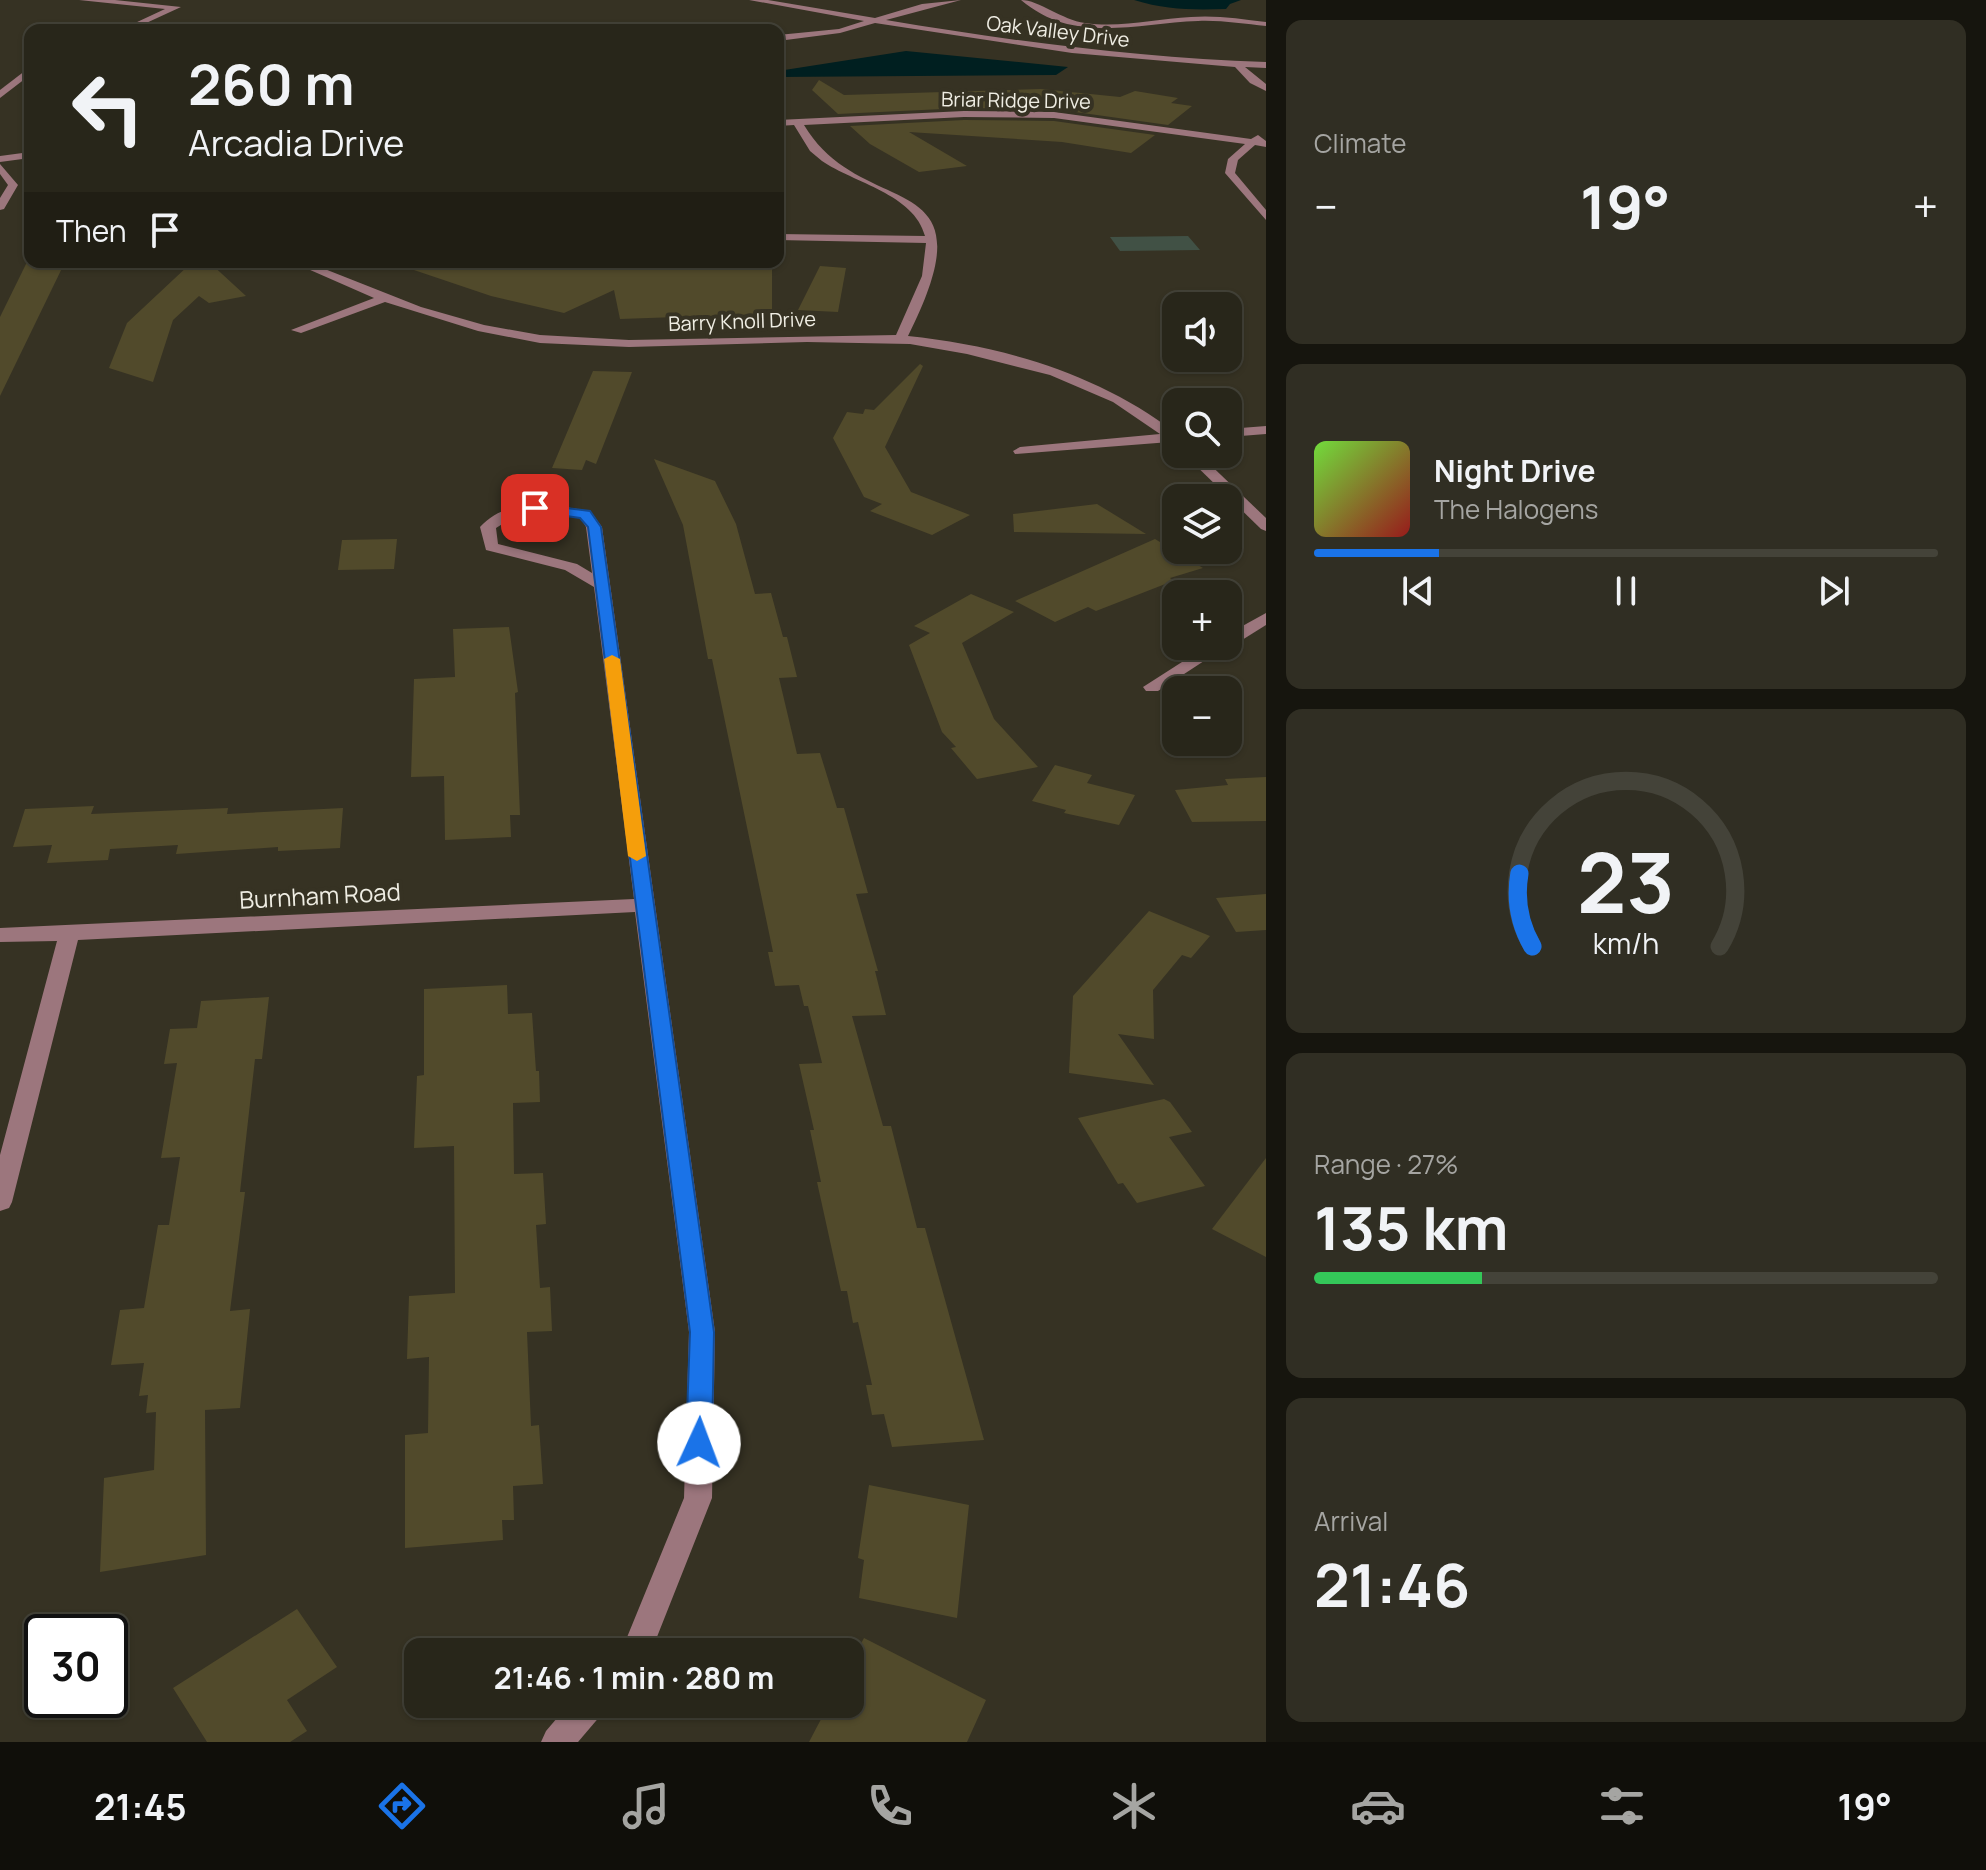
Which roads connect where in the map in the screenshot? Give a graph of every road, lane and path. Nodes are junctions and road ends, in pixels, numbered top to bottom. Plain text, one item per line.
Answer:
1 (83, 0) edge
2 (186, 0) edge
3 (753, 0) edge
4 (922, 0) edge
5 (957, 0) edge
6 (1025, 0) edge
7 (177, 7) junction
8 (858, 18) junction
9 (873, 21) junction
10 (138, 24) edge
11 (1266, 24) edge
12 (808, 35) junction
13 (784, 37) edge
14 (1237, 64) junction
15 (1266, 65) edge
16 (24, 75) edge
17 (1266, 88) edge
18 (0, 94) edge
19 (784, 123) edge
20 (798, 123) junction
21 (1266, 130) edge
22 (1253, 142) junction
23 (1266, 144) edge
24 (24, 156) edge
25 (0, 159) edge
26 (0, 167) edge
27 (0, 207) edge
28 (1266, 217) edge
29 (784, 237) edge
30 (933, 240) junction
31 (313, 268) edge
32 (388, 297) junction
33 (297, 330) dead end
34 (900, 339) junction
35 (1162, 428) edge
36 (1266, 430) edge
37 (1242, 432) edge
38 (1162, 439) edge
39 (1020, 451) dead end
40 (1206, 468) edge
41 (1266, 526) edge
42 (602, 585) junction
43 (1266, 618) edge
44 (1242, 633) edge
45 (1196, 660) edge
46 (1152, 687) dead end
47 (643, 905) junction
48 (69, 934) junction
49 (0, 935) edge
50 (0, 1202) edge
51 (642, 1638) edge
52 (578, 1718) edge
53 (557, 1742) edge

1 - 7 street
2 - 7 street
3 - 8 street, Oak Valley Drive
4 - 8 street
5 - 9 street
6 - 11 street
7 - 10 street
8 - 9 street, Oak Valley Drive
8 - 12 street
9 - 12 street
9 - 14 street, Oak Valley Drive
12 - 13 street
14 - 15 street, Oak Valley Drive
14 - 17 street
16 - 18 street
19 - 20 street, Briar Ridge Drive
20 - 22 street, Briar Ridge Drive
20 - 30 street
21 - 22 street
22 - 23 street, Briar Ridge Drive
22 - 28 street
24 - 25 street
26 - 27 street
29 - 30 street
30 - 34 street
31 - 32 street, Barry Knoll Drive
32 - 33 street
32 - 34 street, Barry Knoll Drive
34 - 35 street, Barry Knoll Drive
36 - 37 street
38 - 39 street
40 - 41 street
42 - 42 street
42 - 47 street
43 - 44 street
45 - 46 street
47 - 48 street, Burnham Road
47 - 51 street
48 - 49 street, Burnham Road
48 - 50 street
52 - 53 street

